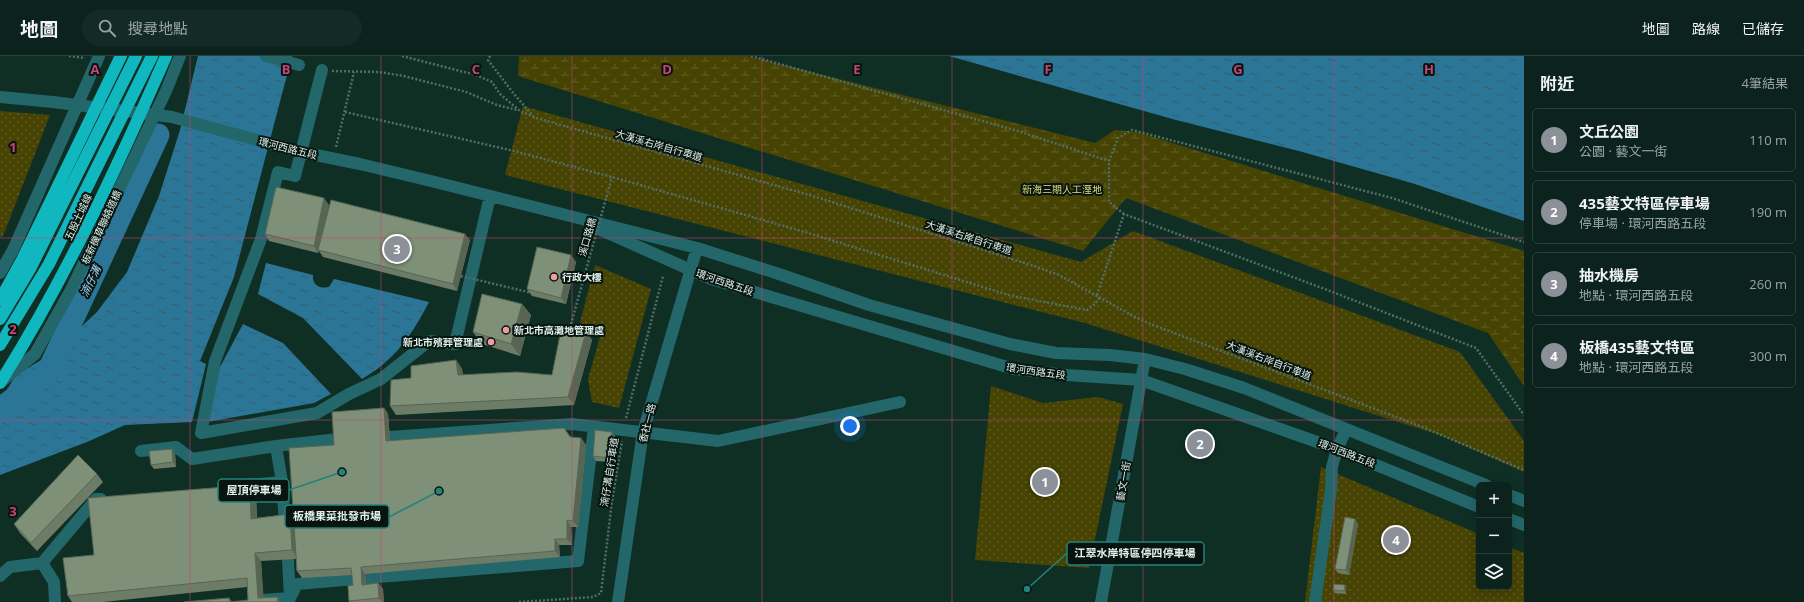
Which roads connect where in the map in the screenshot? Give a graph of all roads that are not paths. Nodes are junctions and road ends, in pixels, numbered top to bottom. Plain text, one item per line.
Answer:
1 (99, 56) edge
2 (120, 56) edge
3 (136, 56) edge
4 (152, 56) edge
5 (166, 56) edge
6 (180, 56) edge
7 (266, 56) edge
8 (299, 65) dead end
9 (322, 70) road end
10 (0, 98) edge
11 (301, 152) junction
12 (490, 196) junction
13 (572, 217) junction
14 (697, 248) junction
15 (689, 269) junction
16 (0, 273) edge
17 (0, 300) edge
18 (0, 319) edge
19 (0, 345) edge
20 (1145, 360) junction
21 (1141, 380) junction
22 (0, 383) edge
23 (900, 402) dead end
24 (594, 427) junction
25 (1346, 430) junction
26 (643, 432) junction
27 (390, 437) dead end
28 (338, 439) edge
29 (276, 446) junction
30 (1337, 448) junction
31 (142, 451) dead end
32 (282, 482) junction
33 (1478, 482) edge
34 (212, 488) edge
35 (1512, 496) edge
36 (111, 498) edge
37 (1524, 501) edge
38 (1476, 506) edge
39 (1512, 520) edge
40 (285, 524) edge
41 (1524, 525) edge
42 (288, 560) edge
43 (42, 562) junction
44 (0, 576) edge
45 (263, 600) edge
46 (290, 600) edge
47 (55, 602) edge
48 (618, 602) edge
49 (1101, 602) edge
50 (1315, 602) edge

1 - 16 street, bridge
2 - 17 highway, bridge
3 - 18 highway, bridge
4 - 19 highway, bridge
5 - 22 highway, 五股土城線, bridge
6 - 22 street, 板新機車聯絡道橋, bridge
7 - 8 street
9 - 11 street
10 - 11 street, 環河西路五段
11 - 12 street, 環河西路五段
11 - 12 street
12 - 13 street, 環河西路五段
13 - 14 street, 環河西路五段
13 - 15 street, 環河西路五段
14 - 15 street, 香社一路
14 - 20 street, 環河西路五段
15 - 21 street, 環河西路五段
15 - 26 street, 香社一路
20 - 21 street, 藝文一街
20 - 25 street, 環河西路五段
21 - 30 street, 環河西路五段
21 - 49 street, 藝文一街
23 - 26 street
24 - 26 street
24 - 27 street
24 - 46 street
25 - 30 street
25 - 33 street, 環河西路五段
26 - 48 street, 香社一路
28 - 29 street
29 - 31 street
29 - 32 street
30 - 38 street, 環河西路五段
30 - 50 street
32 - 34 street
32 - 40 street
35 - 37 street
36 - 43 street
39 - 41 street
42 - 46 street
43 - 44 street
43 - 47 street
45 - 46 street

